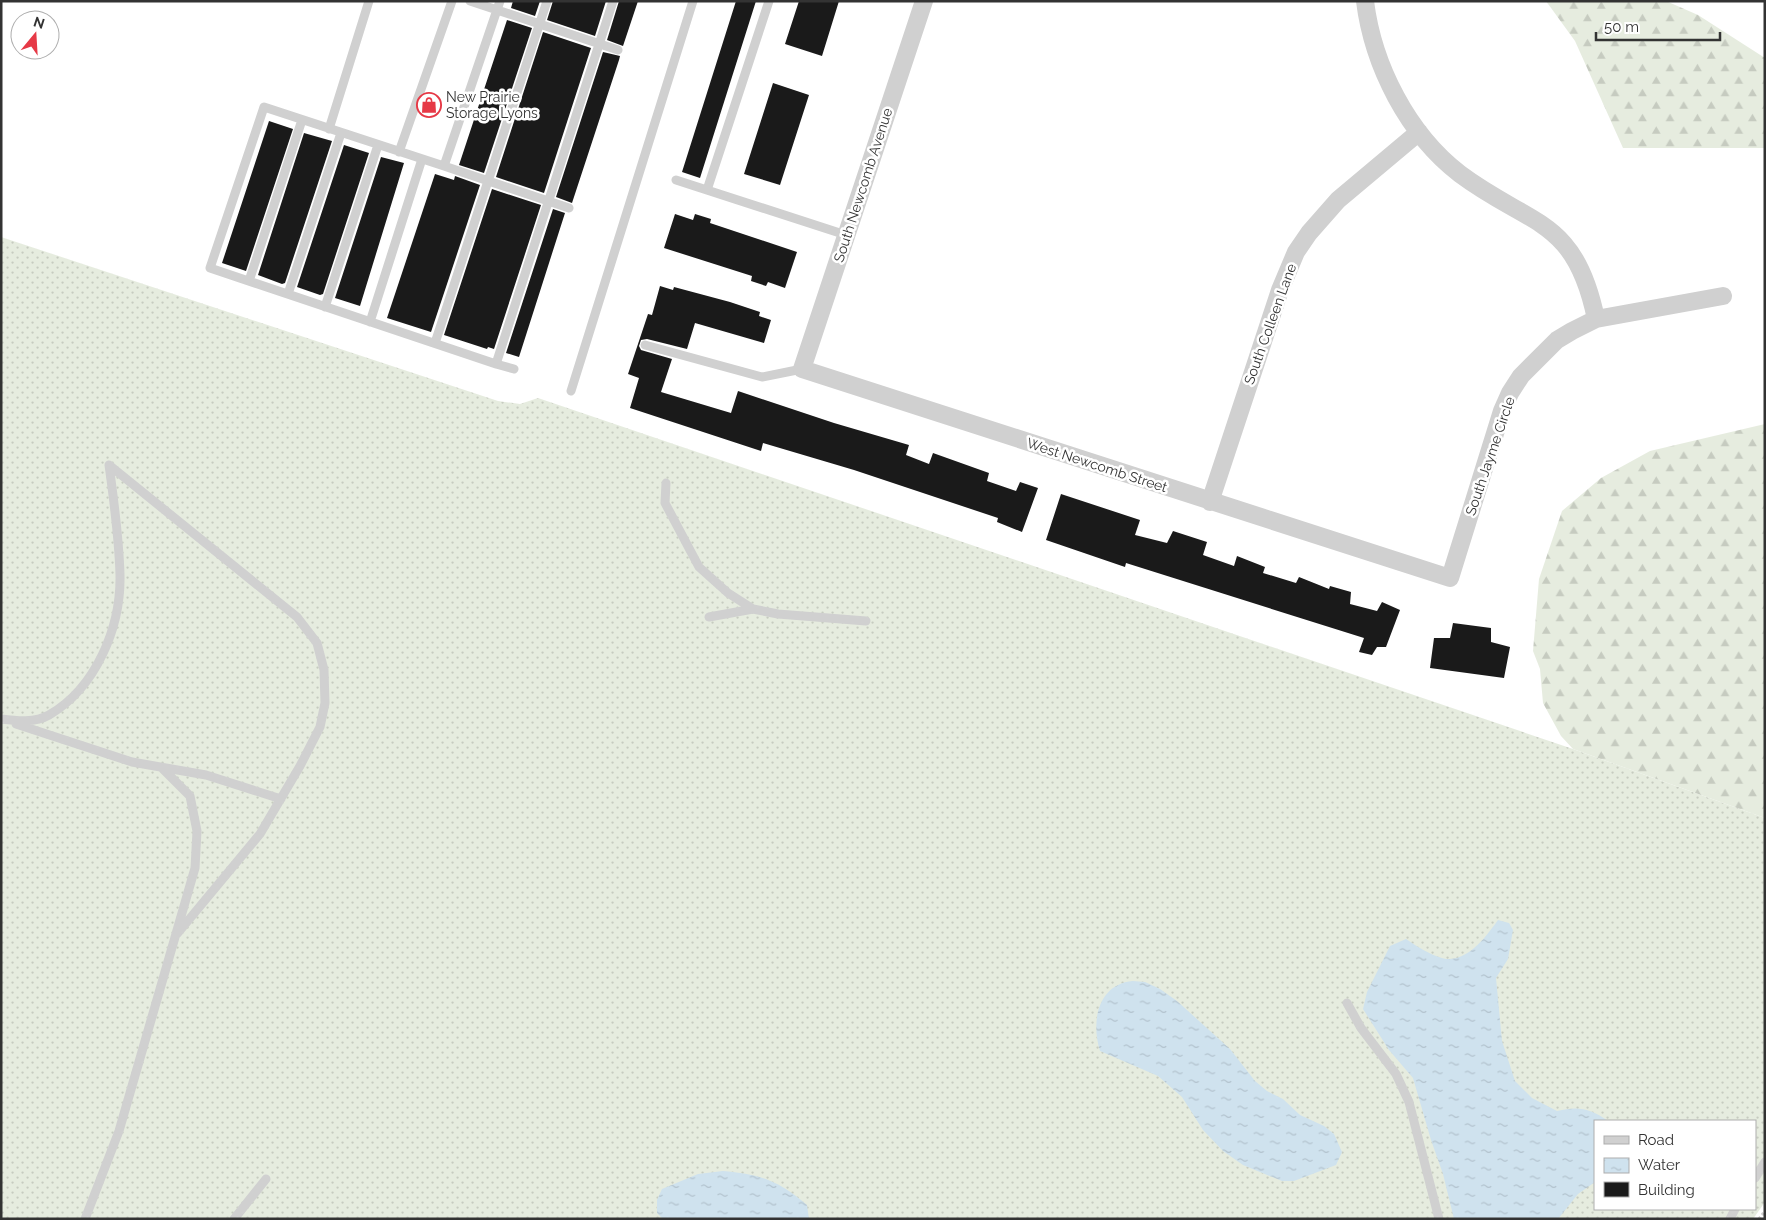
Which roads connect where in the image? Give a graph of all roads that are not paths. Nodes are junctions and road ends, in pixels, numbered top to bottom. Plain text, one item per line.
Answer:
1 (369, 1) edge
2 (452, 1) edge
3 (470, 1) edge
4 (500, 1) edge
5 (547, 1) edge
6 (613, 1) edge
7 (693, 1) edge
8 (768, 1) edge
9 (924, 1) edge
10 (1366, 1) edge
11 (497, 11) junction
12 (539, 24) junction
13 (599, 44) junction
14 (618, 50) dead end
15 (302, 120) junction
16 (329, 129) junction
17 (341, 132) junction
18 (1419, 132) junction
19 (378, 145) junction
20 (399, 152) junction
21 (422, 159) junction
22 (444, 166) junction
23 (676, 180) dead end
24 (488, 181) junction
25 (707, 190) junction
26 (548, 201) junction
27 (569, 208) dead end
28 (846, 235) junction
29 (249, 281) junction
30 (288, 294) junction
31 (1723, 296) dead end
32 (325, 307) junction
33 (1596, 319) junction
34 (370, 322) junction
35 (435, 343) junction
36 (646, 345) dead end
37 (496, 364) junction
38 (514, 369) dead end
39 (802, 369) junction
40 (571, 391) dead end
41 (666, 482) dead end
42 (1210, 502) junction
43 (1392, 560) joint
44 (754, 609) junction
45 (709, 617) dead end
46 (866, 621) dead end
47 (2, 719) edge
48 (162, 768) junction
49 (281, 799) junction
50 (177, 934) junction
51 (1347, 1003) dead end
52 (1765, 1162) edge
53 (1756, 1176) edge
54 (266, 1179) dead end
55 (85, 1219) edge
56 (234, 1219) edge
57 (1439, 1219) edge

1 - 16 lane
2 - 20 lane
3 - 11 lane
4 - 11 lane
5 - 12 lane
6 - 13 lane
7 - 40 lane
8 - 25 lane
9 - 28 street, South Newcomb Avenue
10 - 18 street
11 - 12 lane
11 - 22 lane
12 - 13 lane
12 - 24 lane
13 - 14 lane
13 - 26 lane
15 - 16 lane
15 - 29 lane
15 - 29 lane
16 - 17 lane
17 - 19 lane
17 - 30 lane
18 - 33 street
18 - 42 street, South Colleen Lane
19 - 20 lane
19 - 32 lane
20 - 21 lane
21 - 22 lane
21 - 34 lane
22 - 24 lane
23 - 25 lane
24 - 26 lane
24 - 35 lane
25 - 28 lane
26 - 27 lane
26 - 37 lane
28 - 39 street, South Newcomb Avenue
29 - 30 lane
30 - 32 lane
31 - 33 street, South Jayme Circle
32 - 34 lane
33 - 43 street, South Jayme Circle
34 - 35 lane
35 - 37 lane
36 - 39 lane
37 - 38 lane
39 - 42 street, West Newcomb Street
41 - 44 lane
42 - 43 street, West Newcomb Street
44 - 45 lane
44 - 46 lane
47 - 48 lane
47 - 49 lane
48 - 49 lane
48 - 50 lane
49 - 50 lane
50 - 55 lane
51 - 57 lane
52 - 53 lane
54 - 56 lane

